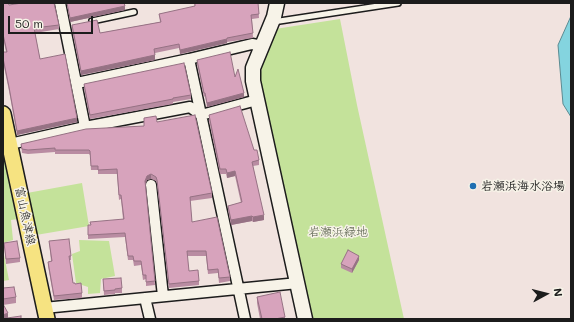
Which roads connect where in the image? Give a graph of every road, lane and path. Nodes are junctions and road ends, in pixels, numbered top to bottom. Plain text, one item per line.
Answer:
1 (60, 3) edge
2 (277, 3) edge
3 (398, 3) edge
4 (364, 6) edge
5 (134, 12) dead end
6 (88, 22) edge
7 (272, 22) junction
8 (263, 46) junction
9 (189, 59) junction
10 (77, 83) junction
11 (257, 100) junction
12 (3, 114) edge
13 (201, 115) junction
14 (85, 127) junction
15 (10, 144) junction
16 (151, 185) dead end
17 (298, 283) junction
18 (239, 289) junction
19 (163, 296) junction
20 (145, 298) junction
21 (45, 313) edge
22 (150, 319) edge
23 (245, 319) edge
24 (305, 319) edge

1 - 10 street
2 - 7 street
3 - 4 lane
4 - 7 lane
5 - 6 lane
7 - 8 street
8 - 9 street
8 - 11 street
9 - 10 street
9 - 13 street
10 - 14 street
11 - 13 street
11 - 17 street
12 - 15 main road, 富山魚津線
13 - 14 street
13 - 18 street
14 - 15 street
15 - 21 main road, 富山魚津線
16 - 19 street
17 - 18 street
17 - 24 street
18 - 19 street
18 - 23 street
19 - 20 street
20 - 21 street
20 - 22 street

